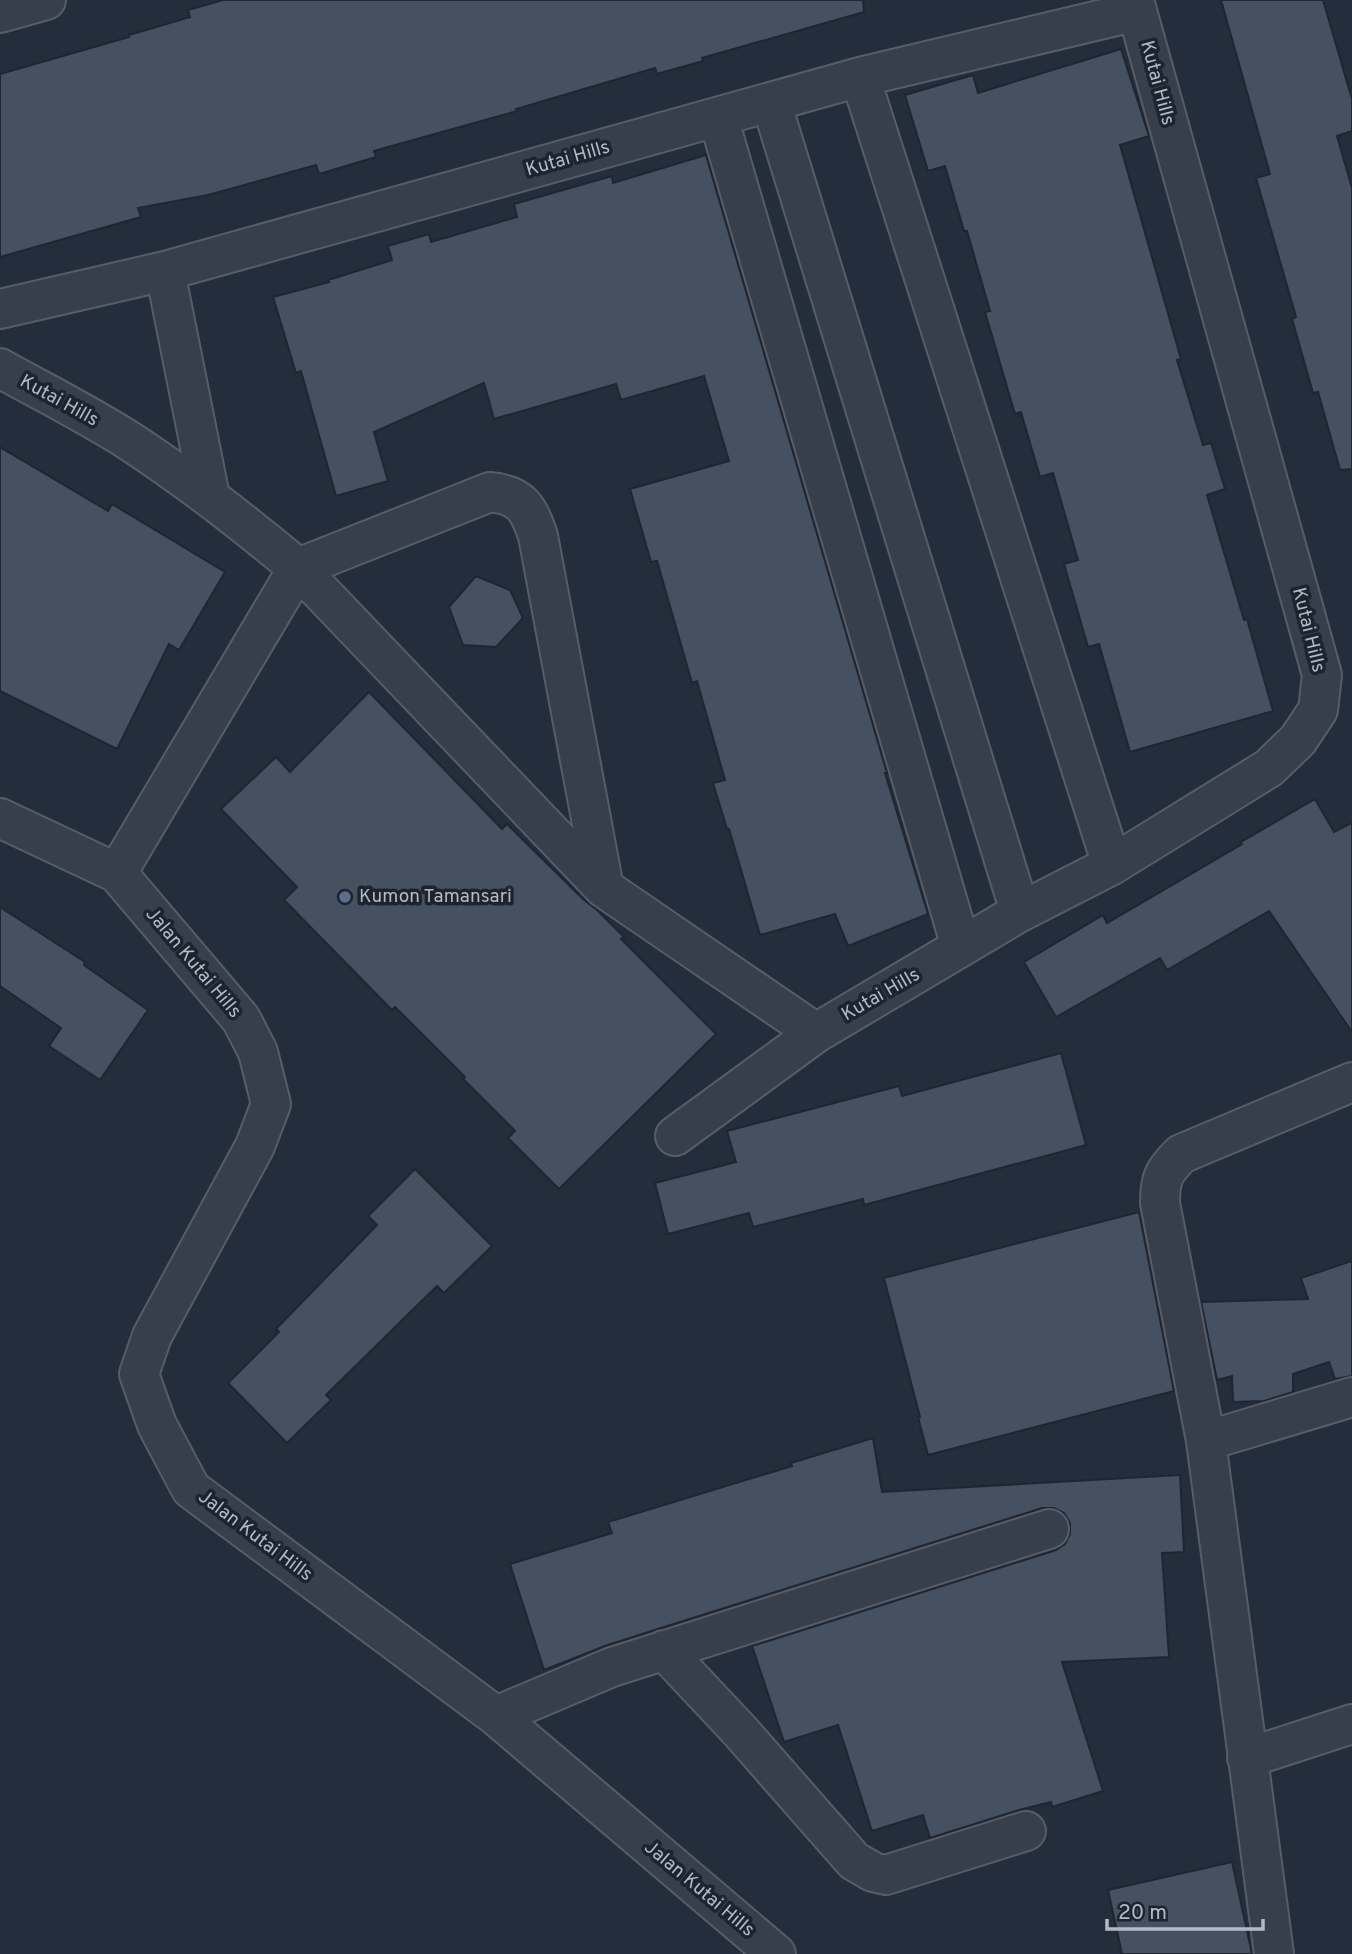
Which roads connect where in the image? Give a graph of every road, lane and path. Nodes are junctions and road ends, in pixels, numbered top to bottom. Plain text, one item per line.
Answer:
1 (46, 0) edge
2 (1136, 5) edge
3 (0, 13) edge
4 (860, 77) junction
5 (771, 102) junction
6 (718, 117) junction
7 (164, 271) junction
8 (0, 309) edge
9 (0, 368) edge
10 (210, 497) junction
11 (298, 568) junction
12 (0, 817) edge
13 (1112, 865) junction
14 (117, 873) junction
15 (604, 888) junction
16 (1020, 912) junction
17 (961, 947) junction
18 (816, 1033) junction
19 (1352, 1082) edge
20 (674, 1136) dead end
21 (1352, 1396) edge
22 (1206, 1441) junction
23 (1049, 1528) dead end
24 (664, 1650) junction
25 (496, 1716) junction
26 (1352, 1724) edge
27 (1247, 1758) junction
28 (1026, 1832) dead end
29 (776, 1954) edge
30 (1274, 1954) edge

1 - 3 street
2 - 4 street, Kutai Hills
2 - 13 street, Kutai Hills
4 - 5 street, Kutai Hills
4 - 13 street
5 - 6 street, Kutai Hills
5 - 16 street
6 - 7 street, Kutai Hills
6 - 17 street
7 - 8 street, Kutai Hills
7 - 10 street
9 - 10 street, Kutai Hills
10 - 11 street, Kutai Hills
11 - 14 street
11 - 15 street, Kutai Hills
11 - 15 street
12 - 14 street, Jalan Kutai Hills
13 - 16 street, Kutai Hills
14 - 25 street, Jalan Kutai Hills
15 - 18 street, Kutai Hills
16 - 17 street, Kutai Hills
17 - 18 street, Kutai Hills
18 - 20 street, Kutai Hills
19 - 22 street
21 - 22 street
22 - 27 street
23 - 24 street
24 - 25 street
24 - 28 street
25 - 29 street, Jalan Kutai Hills
26 - 27 street
27 - 30 street

